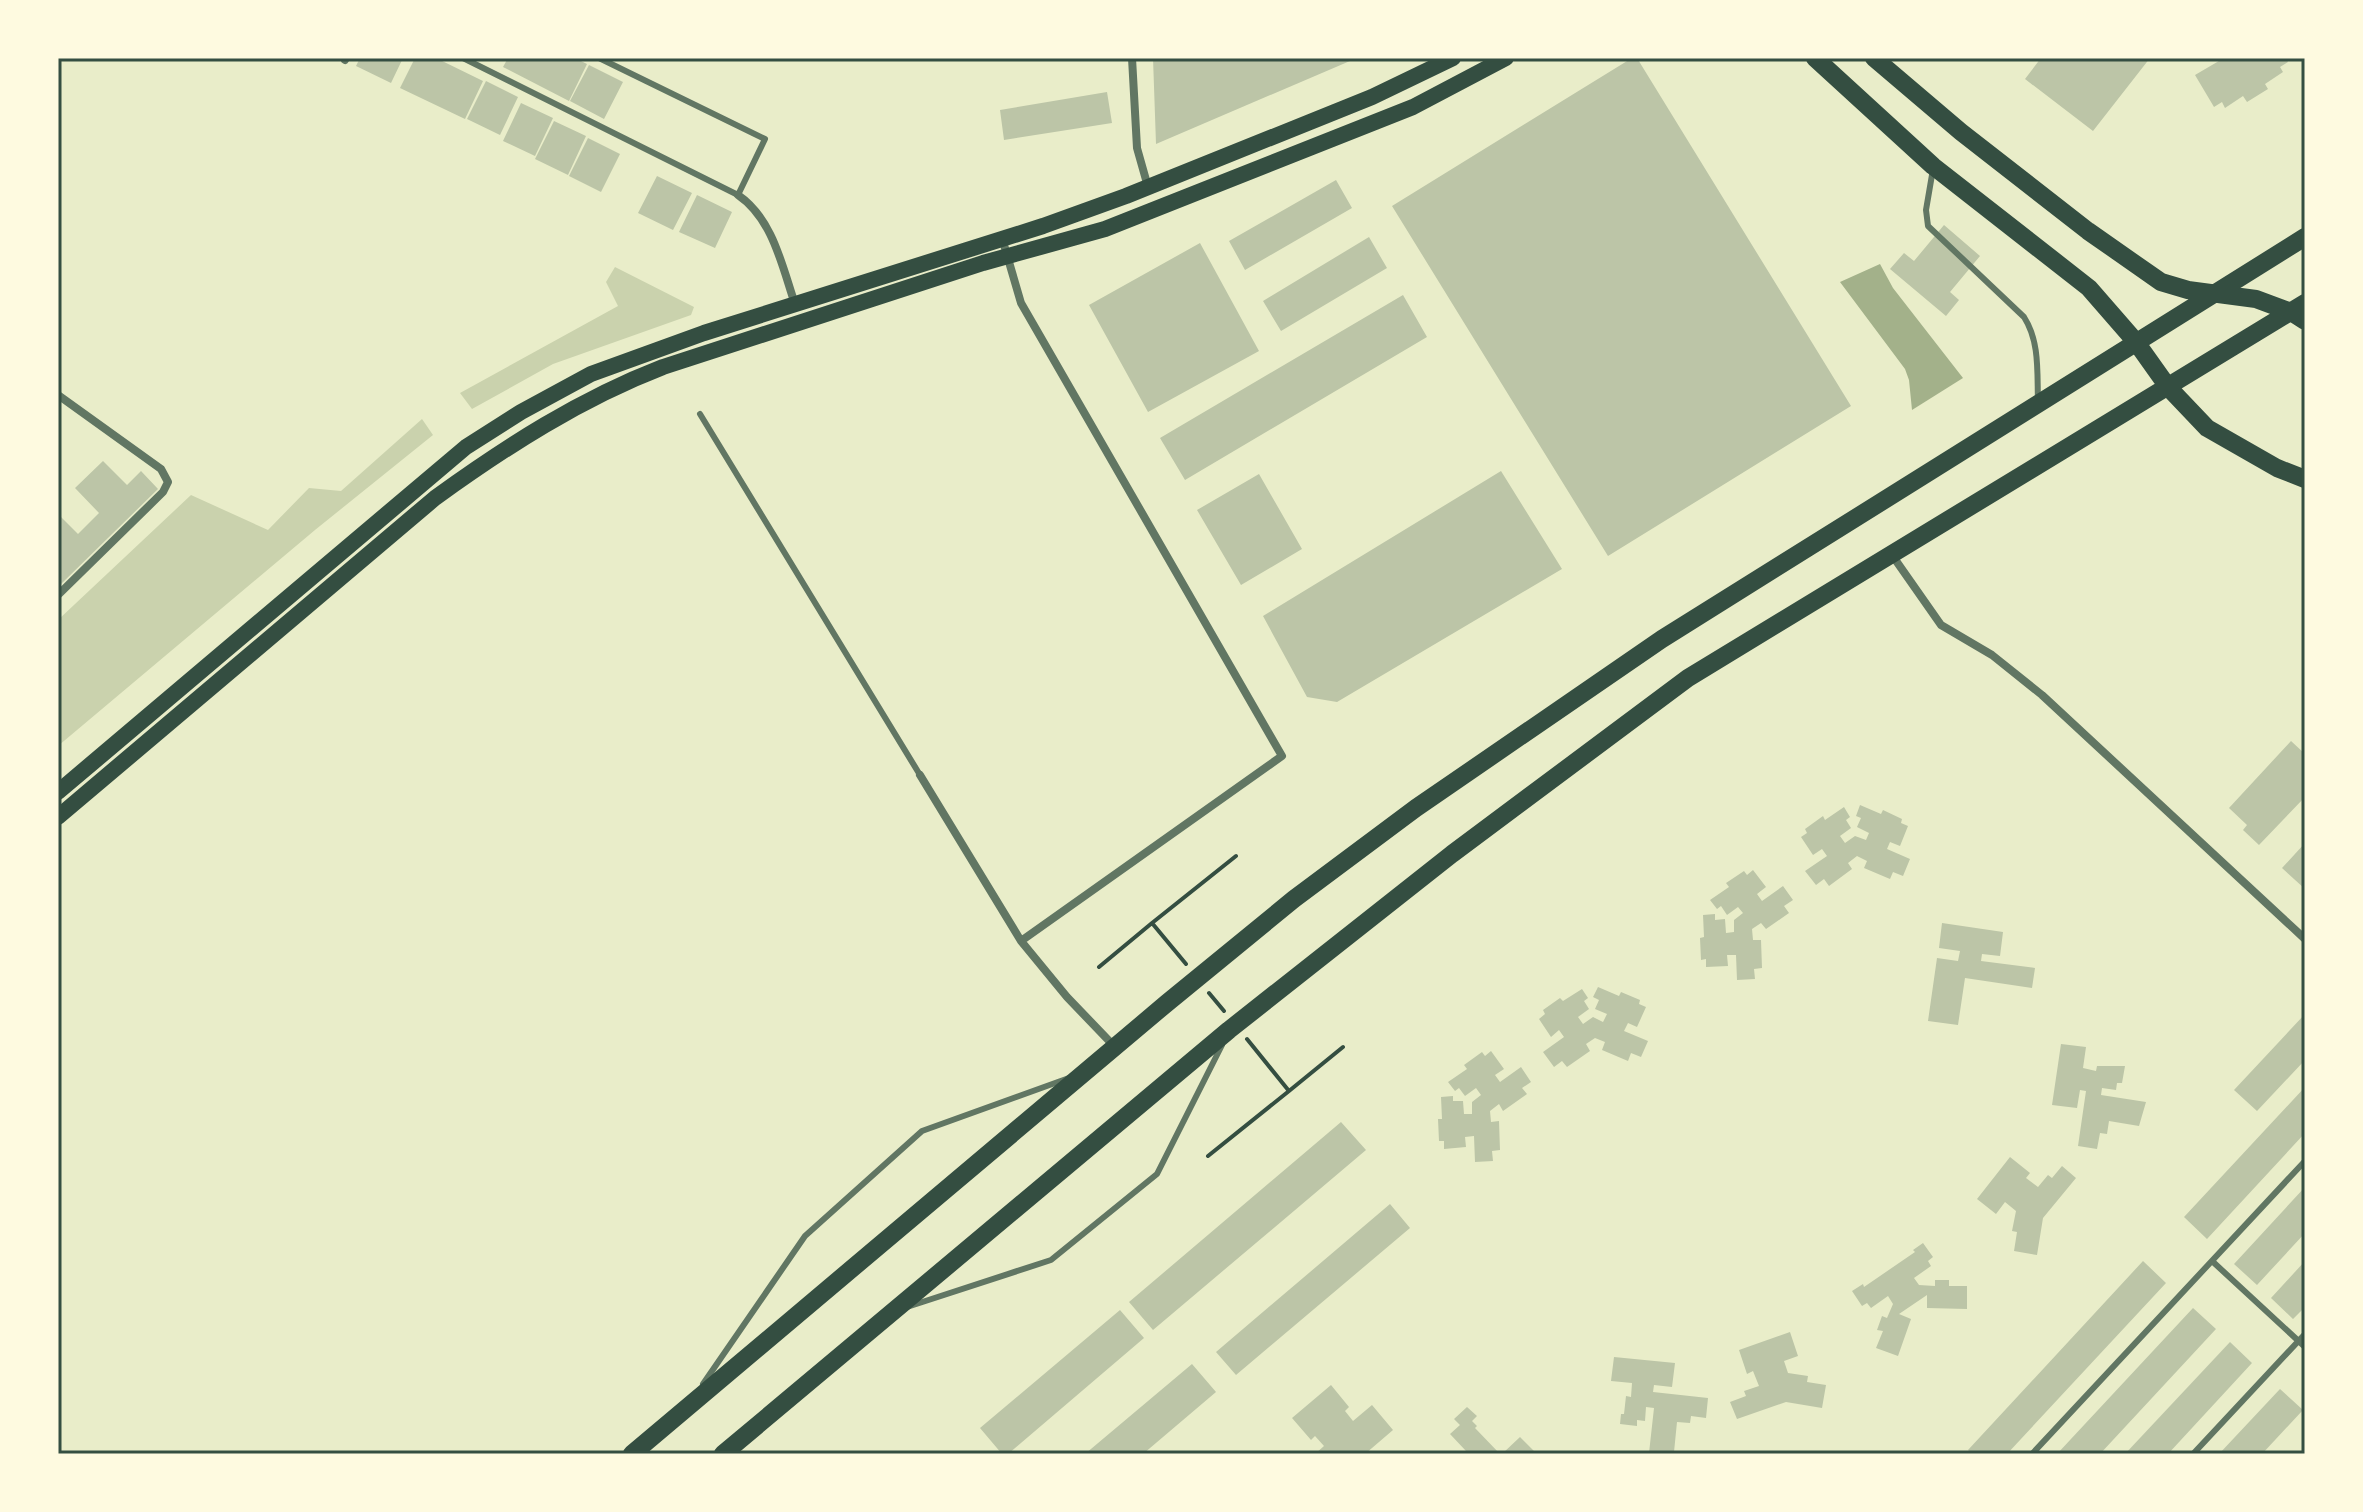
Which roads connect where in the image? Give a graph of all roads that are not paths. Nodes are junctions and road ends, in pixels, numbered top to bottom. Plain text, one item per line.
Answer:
1 (463, 58) edge
2 (599, 58) edge
3 (1132, 58) edge
4 (1453, 58) edge
5 (1506, 58) edge
6 (1815, 58) edge
7 (1874, 58) edge
8 (1933, 166) junction
9 (1148, 187) junction
10 (738, 195) junction
11 (2305, 237) edge
12 (1002, 238) junction
13 (1006, 256) junction
14 (2216, 293) junction
15 (795, 304) junction
16 (2300, 312) edge
17 (2136, 342) junction
18 (2168, 387) junction
19 (59, 396) edge
20 (2038, 403) junction
21 (700, 414) dead end
22 (2305, 479) edge
23 (1891, 554) junction
24 (58, 595) edge
25 (920, 775) joint
26 (58, 792) edge
27 (58, 817) edge
28 (2305, 939) edge
29 (1021, 941) junction
30 (1233, 1026) junction
31 (1114, 1046) junction
32 (1083, 1072) junction
33 (2305, 1161) edge
34 (2212, 1261) junction
35 (889, 1313) junction
36 (2305, 1334) edge
37 (2298, 1341) junction
38 (2305, 1347) edge
39 (687, 1409) junction
40 (632, 1454) edge
41 (723, 1454) edge
42 (2032, 1454) edge
43 (2193, 1454) edge

1 - 10 lane
2 - 10 lane
3 - 9 street
4 - 9 main road
5 - 13 main road
6 - 8 main road
7 - 14 main road
8 - 17 main road
8 - 20 lane
9 - 12 main road
10 - 15 street
11 - 14 main road
12 - 13 street
12 - 15 main road
13 - 27 main road
13 - 29 street
14 - 16 main road
14 - 17 main road
15 - 26 main road
16 - 18 main road
17 - 18 main road
17 - 20 main road
18 - 22 main road
18 - 23 main road
19 - 24 street
20 - 31 main road
21 - 25 lane
23 - 28 street
23 - 30 main road
25 - 29 street
29 - 31 street
30 - 35 main road
30 - 35 lane
31 - 32 main road
32 - 39 main road
32 - 39 lane
33 - 34 lane
34 - 37 lane
34 - 42 lane
35 - 41 main road
36 - 37 lane
37 - 38 lane
37 - 43 lane
39 - 40 main road

